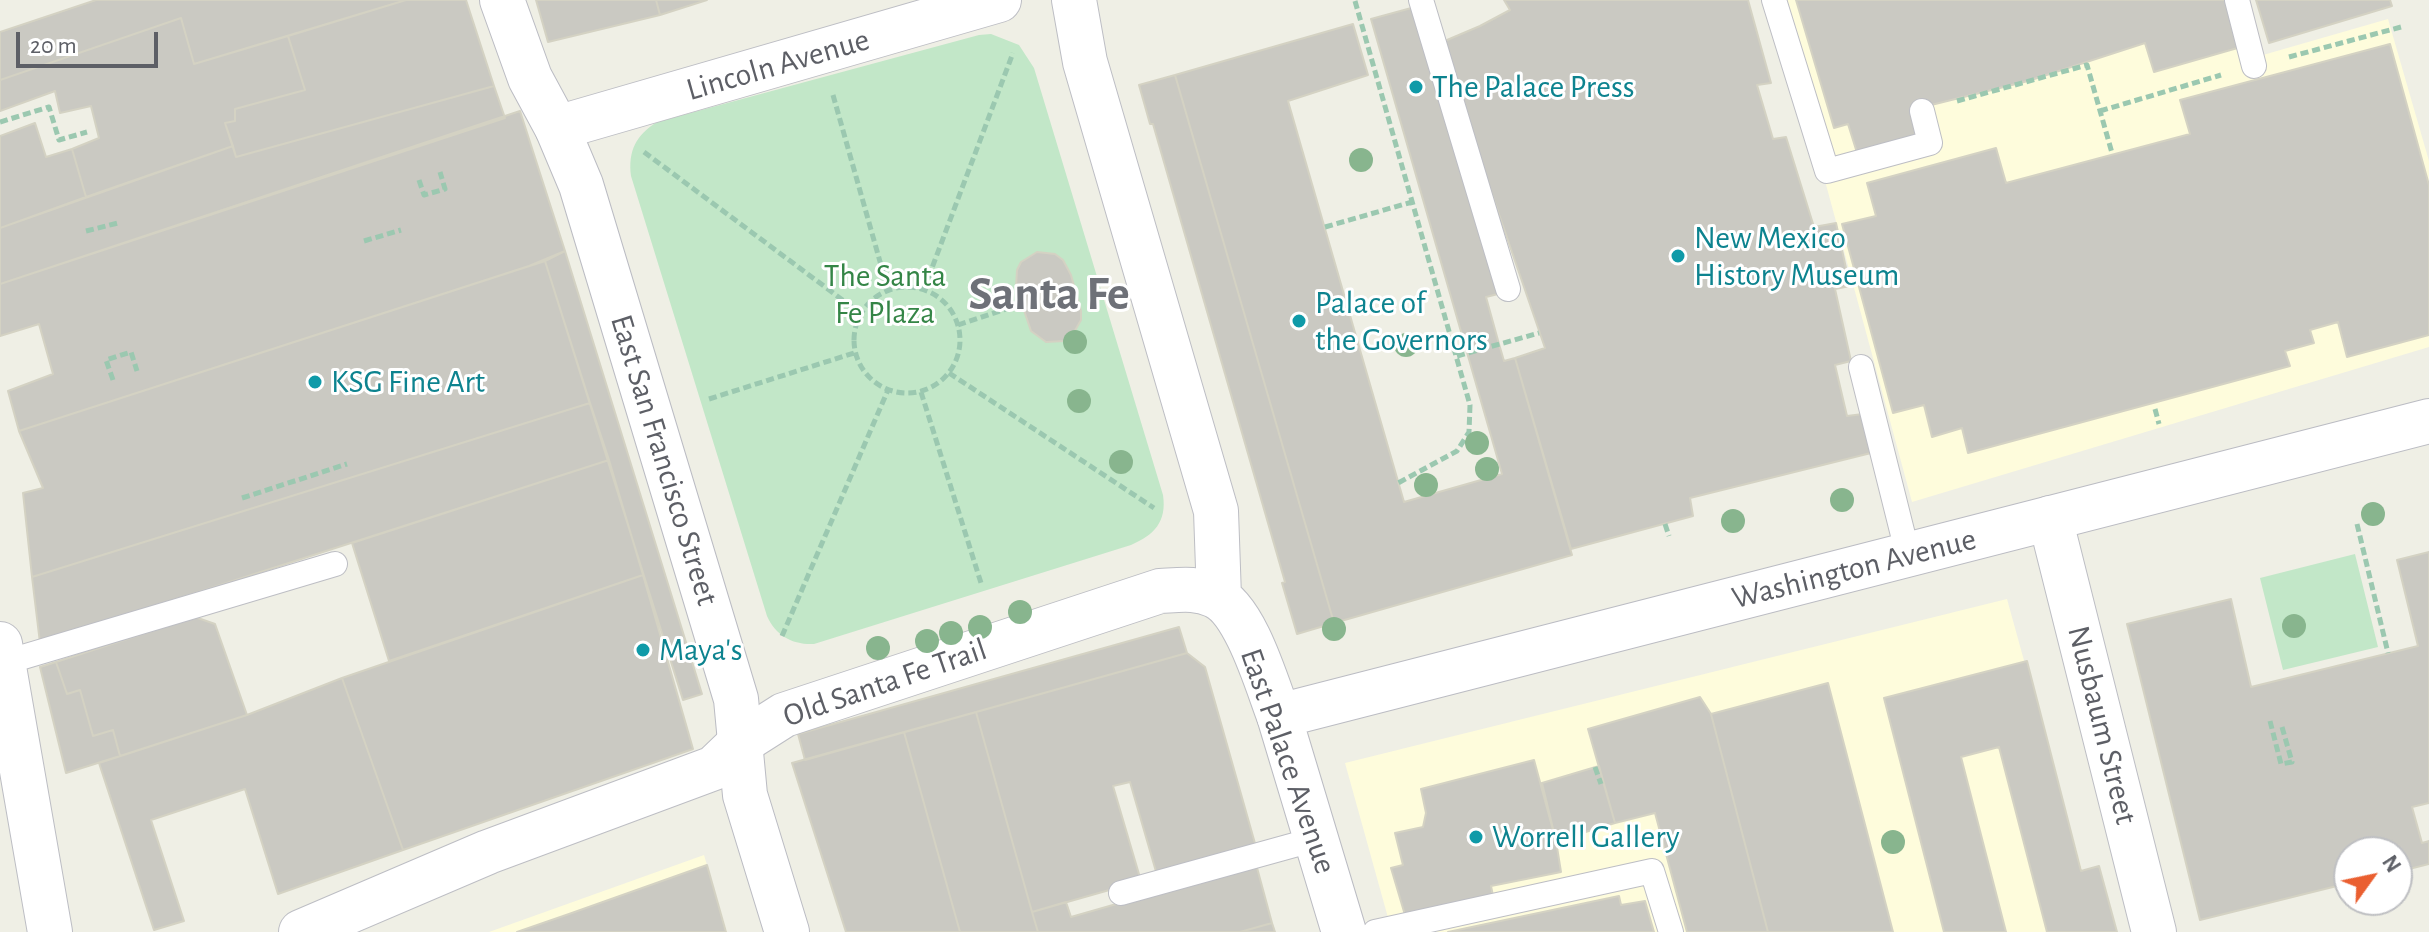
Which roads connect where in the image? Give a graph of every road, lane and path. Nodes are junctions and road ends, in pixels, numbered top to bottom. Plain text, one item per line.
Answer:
1 (502, 0) edge
2 (999, 0) edge
3 (1074, 0) edge
4 (1421, 0) edge
5 (1774, 0) edge
6 (2237, 0) edge
7 (1355, 1) edge
8 (1013, 53) dead end
9 (2254, 66) dead end
10 (833, 94) dead end
11 (1922, 111) joint
12 (0, 122) edge
13 (557, 128) junction
14 (87, 132) dead end
15 (634, 144) dead end
16 (2112, 153) dead end
17 (440, 172) dead end
18 (419, 180) dead end
19 (1412, 202) junction
20 (118, 223) dead end
21 (1325, 227) dead end
22 (401, 230) dead end
23 (86, 231) dead end
24 (364, 241) dead end
25 (924, 289) junction
26 (1508, 289) dead end
27 (888, 290) junction
28 (1021, 304) dead end
29 (860, 313) junction
30 (958, 325) junction
31 (1539, 333) dead end
32 (854, 353) junction
33 (1457, 356) junction
34 (1861, 367) dead end
35 (137, 371) dead end
36 (949, 373) junction
37 (113, 380) dead end
38 (888, 390) junction
39 (921, 392) junction
40 (709, 399) dead end
41 (2155, 409) dead end
42 (2429, 421) edge
43 (2159, 424) dead end
44 (347, 464) dead end
45 (1398, 483) dead end
46 (242, 498) dead end
47 (1154, 508) dead end
48 (2050, 518) junction
49 (1665, 524) dead end
50 (2357, 524) dead end
51 (1669, 536) dead end
52 (1908, 555) junction
53 (335, 564) dead end
54 (981, 583) dead end
55 (1219, 597) junction
56 (782, 636) dead end
57 (2388, 653) dead end
58 (2, 654) edge
59 (1279, 716) junction
60 (2270, 721) dead end
61 (2282, 727) dead end
62 (740, 743) junction
63 (1595, 767) dead end
64 (1601, 784) dead end
65 (1316, 839) junction
66 (1121, 893) dead end
67 (50, 932) edge
68 (301, 932) edge
69 (787, 932) edge
70 (1344, 932) edge
71 (1375, 932) edge
72 (1671, 932) edge
73 (2154, 932) edge

1 - 13 street, East San Francisco Street
2 - 13 street, Lincoln Avenue
3 - 55 street
4 - 26 lane
5 - 11 lane
6 - 9 lane
7 - 19 path
8 - 25 path
10 - 27 path
11 - 16 path
12 - 14 path
13 - 62 street, East San Francisco Street
15 - 29 path
17 - 18 path
19 - 21 path
19 - 33 path
20 - 23 path
22 - 24 path
25 - 27 path
25 - 30 path
27 - 29 path
28 - 30 path
29 - 32 path
30 - 36 path
31 - 33 path
32 - 38 path
32 - 40 path
33 - 45 path
34 - 52 lane
35 - 37 path
36 - 39 path
36 - 47 path
38 - 39 path
38 - 56 path
39 - 54 path
41 - 43 path
42 - 48 street, Washington Avenue
44 - 46 path
48 - 52 street, Washington Avenue
48 - 73 street, Nusbaum Street
49 - 51 path
50 - 57 path
52 - 59 street, Washington Avenue
53 - 58 lane
55 - 59 street, East Palace Avenue
55 - 62 street, Old Santa Fe Trail
58 - 67 street
59 - 65 street, East Palace Avenue
60 - 61 path
62 - 68 street, Old Santa Fe Trail
62 - 69 street, East San Francisco Street
63 - 64 path
65 - 66 lane
65 - 70 street, East Palace Avenue
71 - 72 lane

